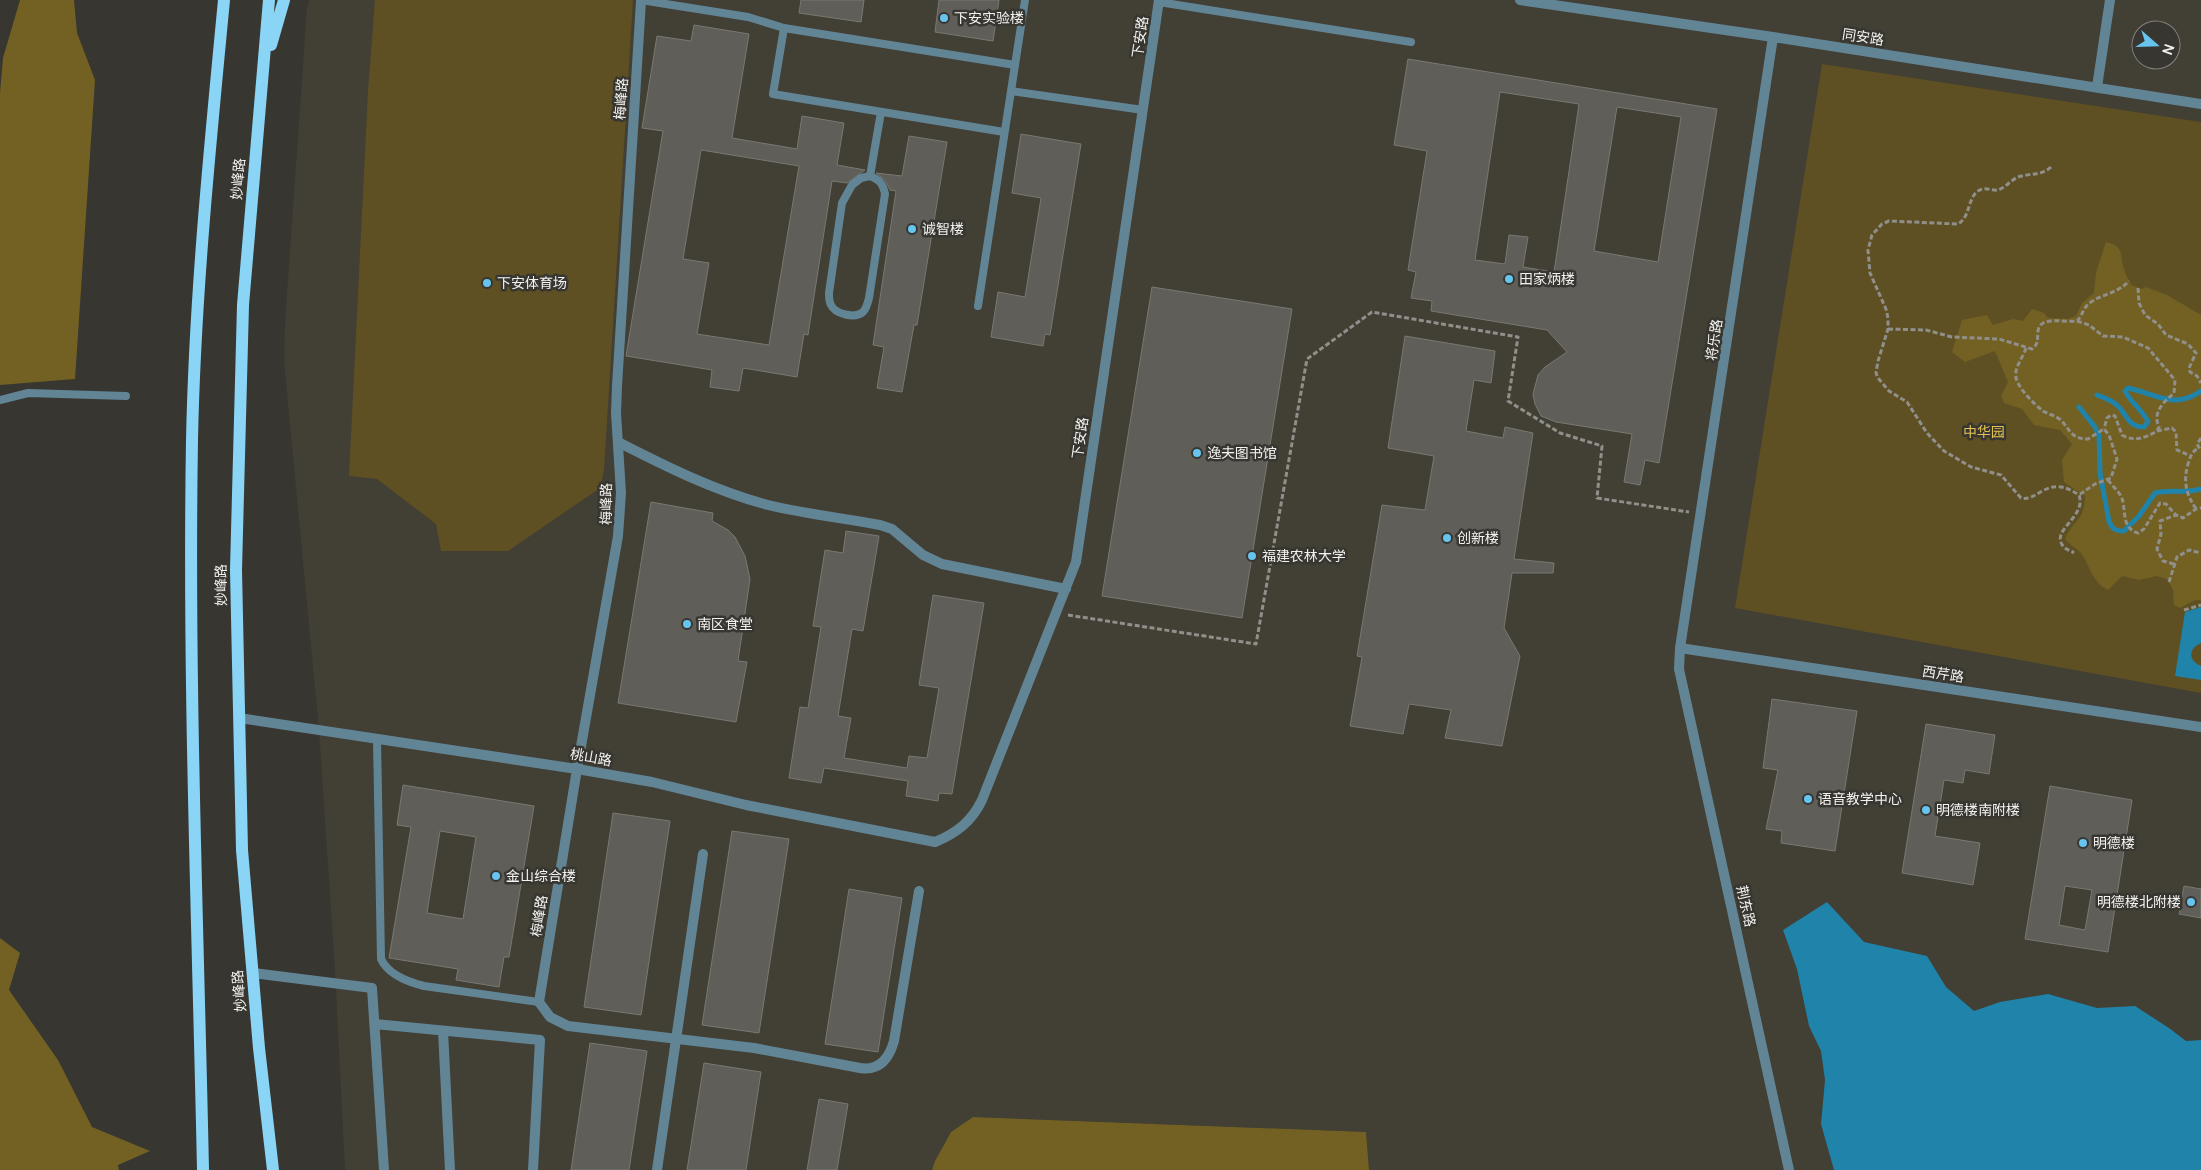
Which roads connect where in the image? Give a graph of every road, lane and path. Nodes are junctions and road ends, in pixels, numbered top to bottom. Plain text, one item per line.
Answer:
1 (224, 0) edge
2 (269, 0) edge
3 (284, 0) edge
4 (641, 0) edge
5 (1025, 0) edge
6 (1520, 0) edge
7 (2110, 0) edge
8 (1159, 1) edge
9 (784, 28) junction
10 (1773, 37) junction
11 (1411, 42) dead end
12 (1015, 65) junction
13 (262, 73) junction
14 (2097, 87) junction
15 (1011, 91) junction
16 (2201, 104) edge
17 (1143, 110) junction
18 (881, 112) junction
19 (1004, 132) junction
20 (2051, 167) dead end
21 (870, 176) junction
22 (2129, 281) dead end
23 (2138, 288) dead end
24 (978, 306) dead end
25 (2077, 321) junction
26 (1888, 329) junction
27 (2026, 348) junction
28 (2201, 373) edge
29 (2197, 376) junction
30 (2201, 383) edge
31 (126, 396) dead end
32 (0, 400) edge
33 (2102, 429) junction
34 (2157, 431) junction
35 (2201, 438) edge
36 (618, 442) junction
37 (2198, 448) junction
38 (2201, 451) edge
39 (2191, 456) junction
40 (2107, 480) junction
41 (2079, 496) junction
42 (2201, 508) edge
43 (2196, 509) junction
44 (1702, 514) junction
45 (2176, 515) junction
46 (2074, 553) dead end
47 (2201, 553) edge
48 (2174, 564) junction
49 (2169, 582) dead end
50 (1066, 589) junction
51 (2201, 604) edge
52 (2184, 610) dead end
53 (1055, 613) junction
54 (1680, 648) junction
55 (239, 718) junction
56 (2201, 727) edge
57 (377, 740) junction
58 (577, 769) junction
59 (935, 842) joint
60 (703, 854) dead end
61 (919, 891) dead end
62 (252, 973) junction
63 (539, 1002) junction
64 (374, 1024) junction
65 (443, 1031) junction
66 (676, 1038) junction
67 (203, 1170) edge
68 (273, 1170) edge
69 (384, 1170) edge
70 (450, 1170) edge
71 (533, 1170) edge
72 (656, 1170) edge
73 (1789, 1170) edge

1 - 67 main road
2 - 13 main road, 妙峰路
3 - 13 main road
4 - 9 lane
4 - 36 street, 梅峰路
5 - 12 lane
6 - 10 street, 同安路
7 - 14 street
8 - 11 lane
8 - 17 street, 下安路
9 - 12 lane
9 - 18 lane
10 - 14 street, 同安路
10 - 44 street, 将乐路
12 - 15 lane
13 - 55 main road, 妙峰路
14 - 16 street, 同安路
15 - 17 lane
15 - 19 lane
17 - 50 street, 下安路
18 - 19 lane
18 - 21 lane
19 - 24 lane
20 - 26 path
21 - 21 lane
22 - 25 path
23 - 29 path
25 - 27 path
25 - 34 path
26 - 27 path
26 - 41 path
27 - 33 path
28 - 29 path
29 - 30 path
31 - 32 lane
33 - 34 path
33 - 40 path
34 - 39 path
35 - 37 path
36 - 50 street
36 - 58 street, 梅峰路
37 - 38 path
37 - 39 path
39 - 43 path
40 - 41 path
40 - 45 path
41 - 46 path
42 - 43 path
43 - 45 path
44 - 53 path
44 - 54 street, 将乐路
45 - 48 path
47 - 48 path
48 - 49 path
50 - 53 street, 下安路
51 - 52 path
53 - 59 street, 下安路
54 - 56 street, 西芹路
54 - 73 street, 荆东路
55 - 57 street, 桃山路
55 - 62 main road, 妙峰路
57 - 58 street, 桃山路
57 - 63 lane
58 - 59 street, 桃山路
58 - 63 street, 梅峰路
60 - 66 street
61 - 66 street
62 - 64 street
62 - 68 main road, 妙峰路
63 - 66 street
64 - 65 street
64 - 69 street
65 - 70 street
65 - 71 street
66 - 72 street

